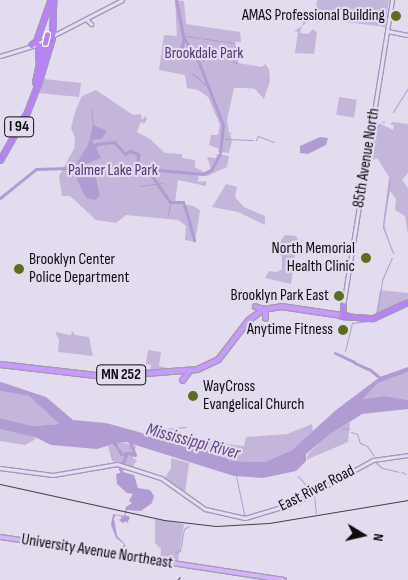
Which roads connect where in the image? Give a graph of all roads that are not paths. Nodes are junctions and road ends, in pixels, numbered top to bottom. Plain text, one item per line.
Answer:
1 (52, 0) edge
2 (122, 0) edge
3 (391, 0) edge
4 (118, 2) junction
5 (84, 21) junction
6 (90, 24) dead end
7 (41, 29) junction
8 (388, 30) junction
9 (51, 34) junction
10 (408, 34) edge
11 (40, 45) junction
12 (31, 46) junction
13 (0, 55) edge
14 (34, 91) junction
15 (0, 154) edge
16 (0, 160) edge
17 (365, 166) junction
18 (360, 173) dead end
19 (352, 266) dead end
20 (347, 278) junction
21 (349, 289) dead end
22 (344, 296) junction
23 (408, 301) edge
24 (342, 306) junction
25 (265, 311) junction
26 (330, 313) junction
27 (343, 316) junction
28 (265, 318) dead end
29 (339, 323) dead end
30 (0, 365) edge
31 (109, 369) dead end
32 (198, 369) junction
33 (168, 372) junction
34 (188, 372) junction
35 (176, 373) junction
36 (105, 376) junction
37 (408, 454) edge
38 (123, 465) junction
39 (0, 467) edge
40 (79, 470) junction
41 (83, 473) dead end
42 (0, 538) edge
43 (88, 550) dead end
44 (93, 552) junction
45 (270, 580) edge
46 (284, 580) edge

1 - 7 highway
1 - 9 highway, I 94
2 - 4 main road
3 - 8 main road, 85th Avenue North
3 - 8 main road, 85th Avenue North
4 - 5 main road
4 - 9 main road
5 - 6 main road
5 - 9 main road
7 - 11 highway
7 - 12 highway
8 - 10 main road
8 - 17 main road, 85th Avenue North
8 - 20 main road, 85th Avenue North
9 - 11 highway, I 94, bridge
9 - 14 highway
11 - 12 highway
11 - 12 main road
11 - 14 highway, I 94
11 - 14 highway
12 - 13 main road
14 - 15 highway, I 94
14 - 16 highway, I 94
17 - 18 main road
17 - 24 main road, 85th Avenue North
19 - 20 main road
20 - 22 main road, 85th Avenue North
21 - 22 main road
22 - 24 main road, 85th Avenue North
23 - 27 highway, MN 252
24 - 26 highway
24 - 27 highway
25 - 27 highway, MN 252
25 - 28 highway
25 - 34 highway, MN 252
26 - 27 highway, MN 252
26 - 32 highway, MN 252
27 - 29 highway
30 - 35 highway, MN 252
30 - 36 highway, MN 252
31 - 36 highway
32 - 33 highway, MN 252
32 - 33 highway
33 - 36 highway, MN 252
34 - 35 highway, MN 252
34 - 35 highway
37 - 38 main road, East River Road
37 - 38 main road, East River Road
38 - 39 main road, East River Road
38 - 40 main road, East River Road
39 - 40 main road, East River Road
40 - 41 main road
42 - 44 main road, University Avenue Northeast
42 - 45 main road, University Avenue Northeast
43 - 44 main road
44 - 46 main road, University Avenue Northeast

